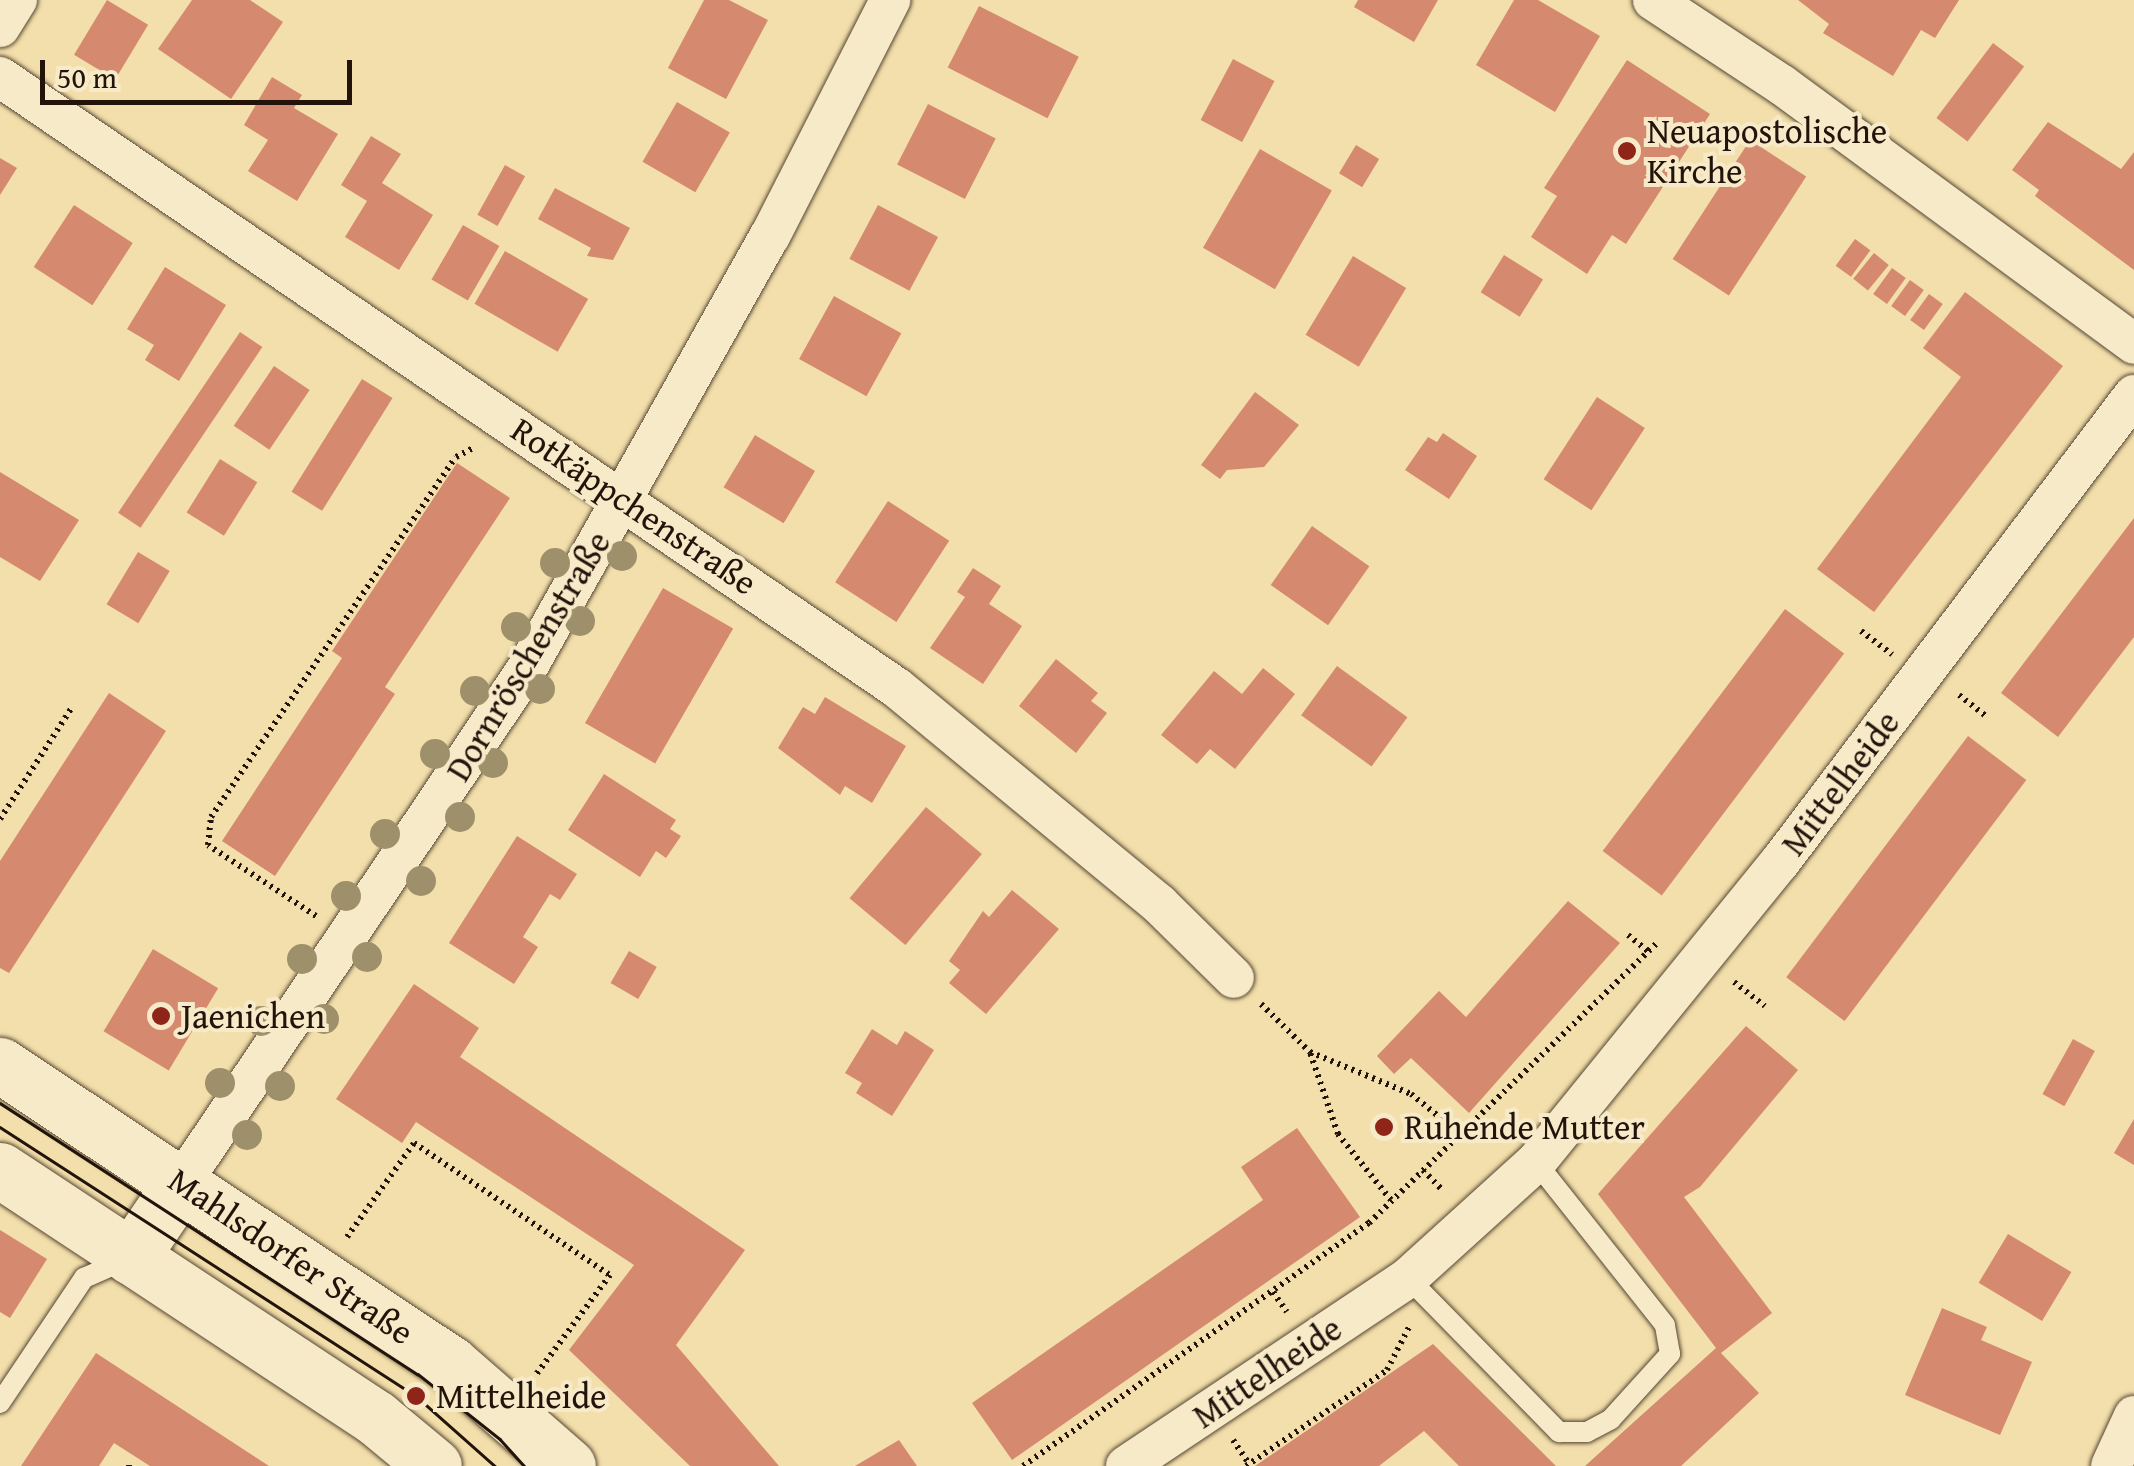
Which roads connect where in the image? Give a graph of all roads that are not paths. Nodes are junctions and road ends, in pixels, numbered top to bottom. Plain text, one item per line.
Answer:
1 (17, 0) edge
2 (890, 0) edge
3 (1653, 0) edge
4 (0, 26) edge
5 (0, 77) edge
6 (2134, 344) edge
7 (2134, 396) edge
8 (624, 497) junction
9 (1234, 978) dead end
10 (0, 1065) edge
11 (1536, 1162) junction
12 (0, 1170) edge
13 (182, 1182) junction
14 (131, 1257) junction
15 (1416, 1288) junction
16 (0, 1403) edge
17 (2134, 1416) edge
18 (434, 1466) edge
19 (568, 1466) edge
20 (1126, 1466) edge
21 (2111, 1466) edge

1 - 4 street
2 - 8 street, Dornröschenstraße
3 - 6 street
5 - 8 street, Rotkäppchenstraße
7 - 11 street, Mittelheide
8 - 9 street, Rotkäppchenstraße
8 - 13 street, Dornröschenstraße
10 - 13 main road, Mahlsdorfer Straße
11 - 15 street, Mittelheide
11 - 15 lane
12 - 14 main road
13 - 14 main road
13 - 19 main road, Mahlsdorfer Straße
14 - 16 lane
14 - 18 main road
15 - 20 street, Mittelheide
17 - 21 street

